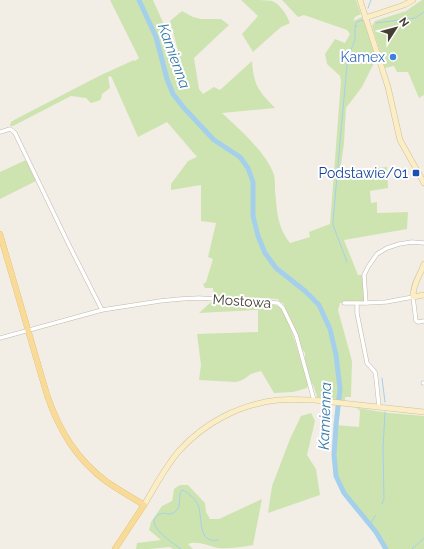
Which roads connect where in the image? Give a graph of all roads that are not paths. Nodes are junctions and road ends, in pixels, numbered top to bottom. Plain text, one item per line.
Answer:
1 (360, 0) edge
2 (413, 0) edge
3 (365, 18) junction
4 (0, 132) edge
5 (424, 183) edge
6 (0, 234) edge
7 (424, 243) edge
8 (424, 264) edge
9 (423, 270) edge
10 (424, 295) edge
11 (413, 297) junction
12 (344, 303) dead end
13 (366, 303) junction
14 (357, 304) junction
15 (102, 310) junction
16 (424, 321) edge
17 (27, 330) junction
18 (0, 338) edge
19 (314, 400) junction
20 (379, 407) junction
21 (424, 412) edge
22 (144, 505) junction
23 (115, 549) edge

1 - 3 main road
2 - 3 main road
3 - 5 main road
4 - 15 street
6 - 17 main road
7 - 13 street
8 - 9 main road
9 - 11 main road
10 - 11 main road
11 - 13 street
11 - 16 street
12 - 14 street
13 - 14 street
14 - 20 street
15 - 17 street, Mostowa
15 - 19 street, Mostowa
17 - 18 street, Mostowa
17 - 22 main road
19 - 20 main road
19 - 22 main road
20 - 21 main road
22 - 23 main road

